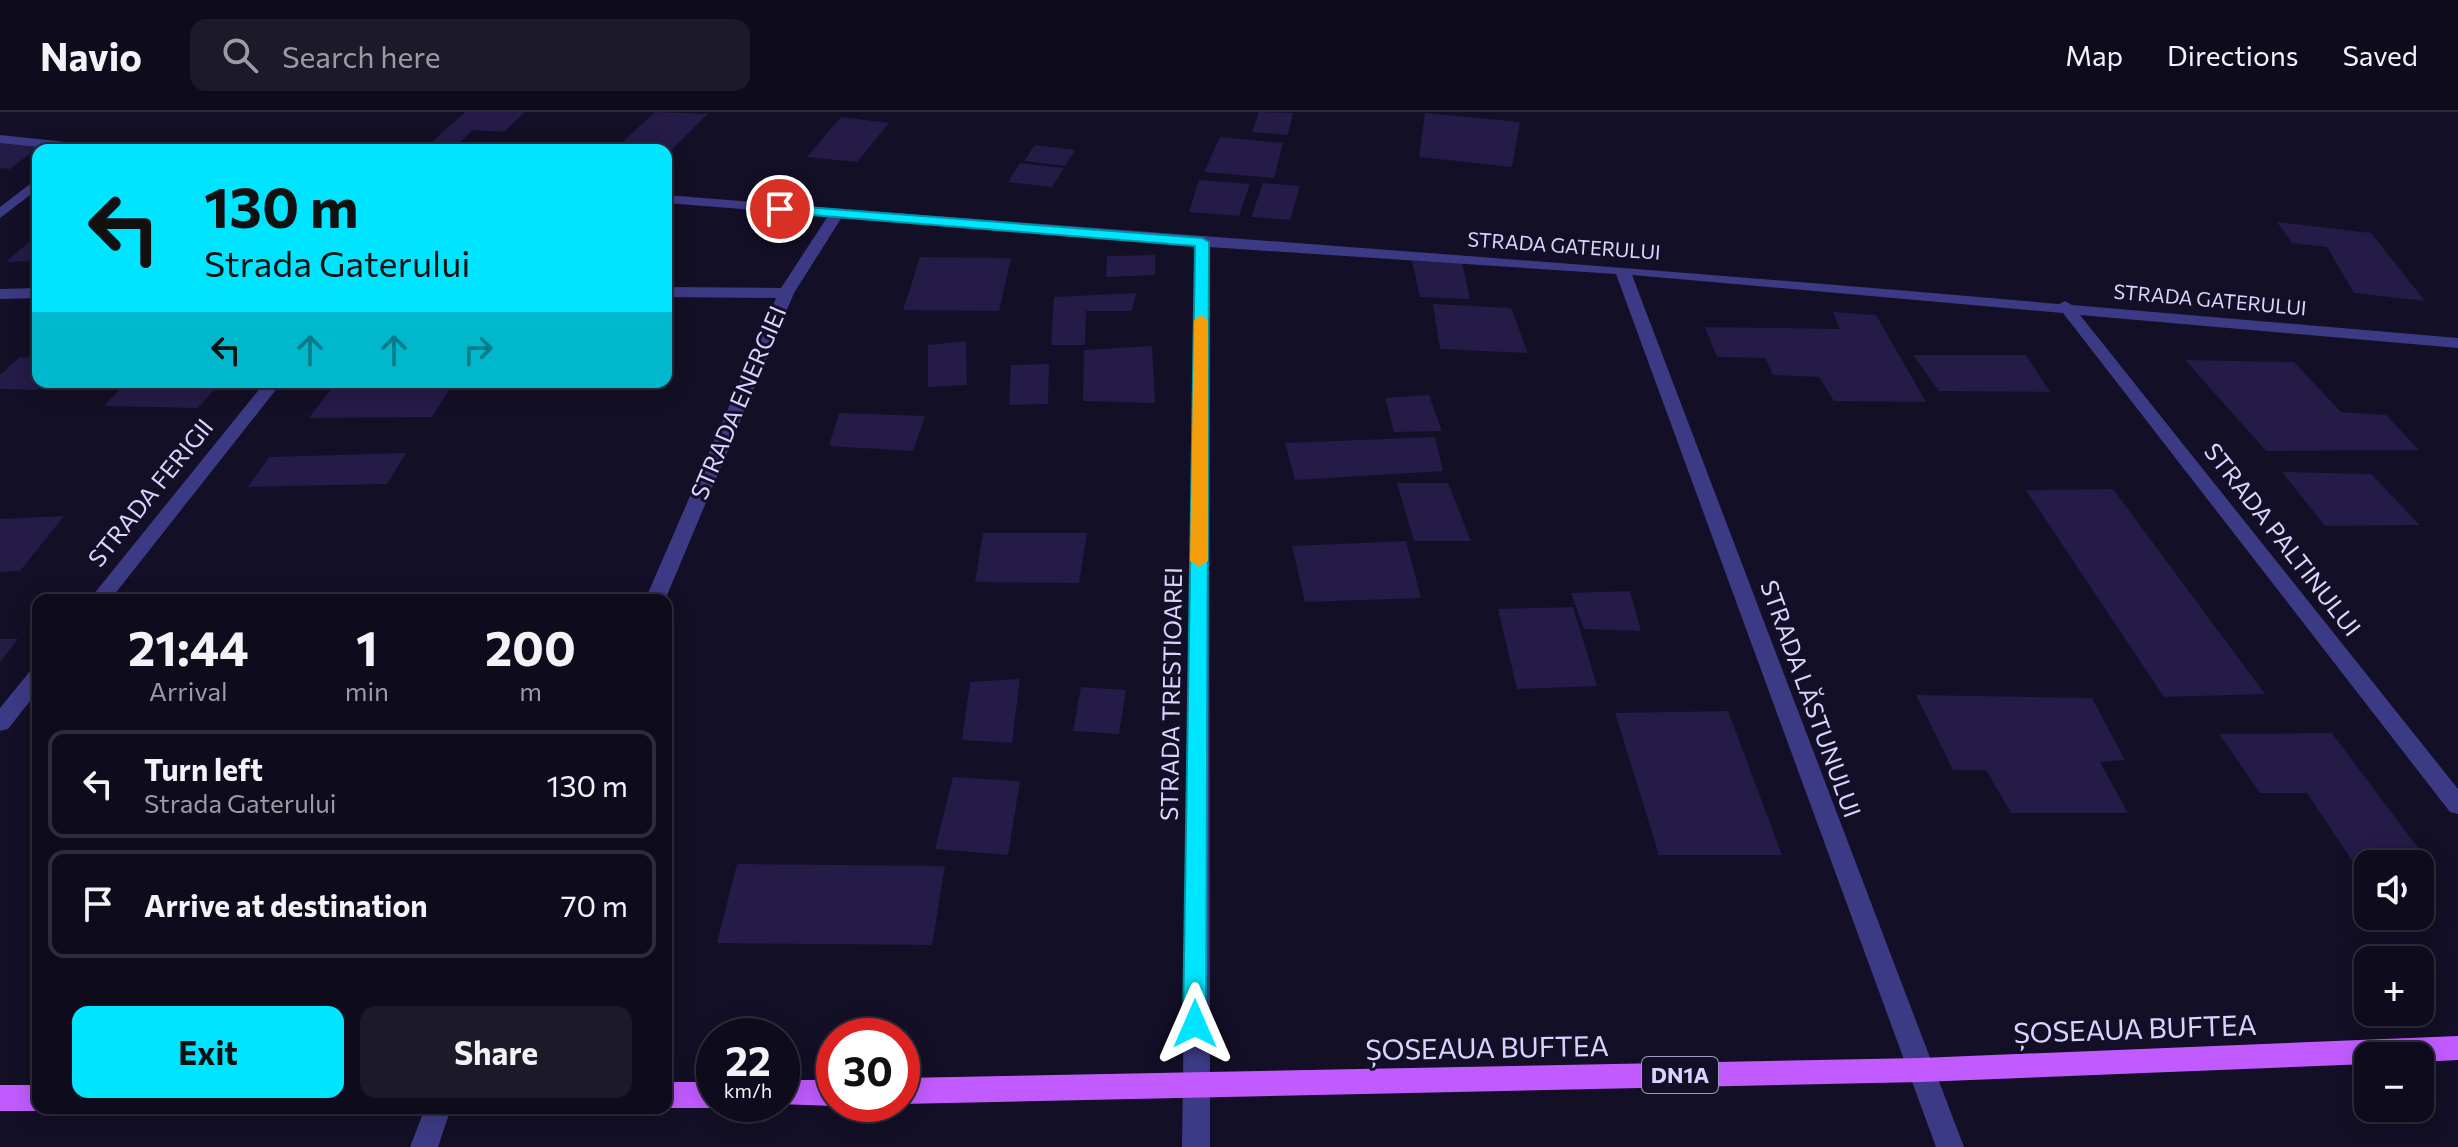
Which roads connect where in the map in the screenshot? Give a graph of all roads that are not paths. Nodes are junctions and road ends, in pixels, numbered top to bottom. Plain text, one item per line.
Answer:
1 (0, 139) edge
2 (39, 144) edge
3 (32, 187) edge
4 (672, 200) edge
5 (0, 214) edge
6 (837, 214) junction
7 (1202, 242) junction
8 (1622, 270) junction
9 (672, 292) edge
10 (32, 293) edge
11 (786, 293) junction
12 (0, 294) edge
13 (2065, 306) junction
14 (2458, 343) edge
15 (269, 388) edge
16 (104, 594) edge
17 (658, 594) edge
18 (32, 683) edge
19 (0, 723) edge
20 (2458, 805) edge
21 (2458, 1048) edge
22 (1921, 1070) junction
23 (1194, 1087) junction
24 (920, 1091) edge
25 (672, 1095) edge
26 (696, 1095) edge
27 (0, 1098) edge
28 (32, 1098) edge
29 (436, 1114) edge
30 (424, 1147) edge
31 (1196, 1147) edge
32 (1950, 1147) edge

1 - 2 street
3 - 5 street
4 - 6 street, STRADA GATERULUI
6 - 7 street, STRADA GATERULUI
6 - 11 street, STRADA ENERGIEI
7 - 8 street, STRADA GATERULUI
7 - 23 street, STRADA TRESTIOAREI
8 - 13 street, STRADA GATERULUI
8 - 22 street, STRADA LĂSTUNULUI
9 - 11 street
10 - 12 street
11 - 17 street, STRADA ENERGIEI
13 - 14 street, STRADA GATERULUI
13 - 20 street, STRADA PALTINULUI
15 - 16 street, STRADA FERIGII
18 - 19 street
21 - 22 main road, ȘOSEAUA BUFTEA / DN1A
22 - 23 main road, ȘOSEAUA BUFTEA / DN1A
22 - 32 street, STRADA LĂSTUNULUI
23 - 24 main road, ȘOSEAUA BUFTEA / DN1A
23 - 31 street, STRADA TRESTIOAREI
25 - 26 main road
27 - 28 main road
29 - 30 street

